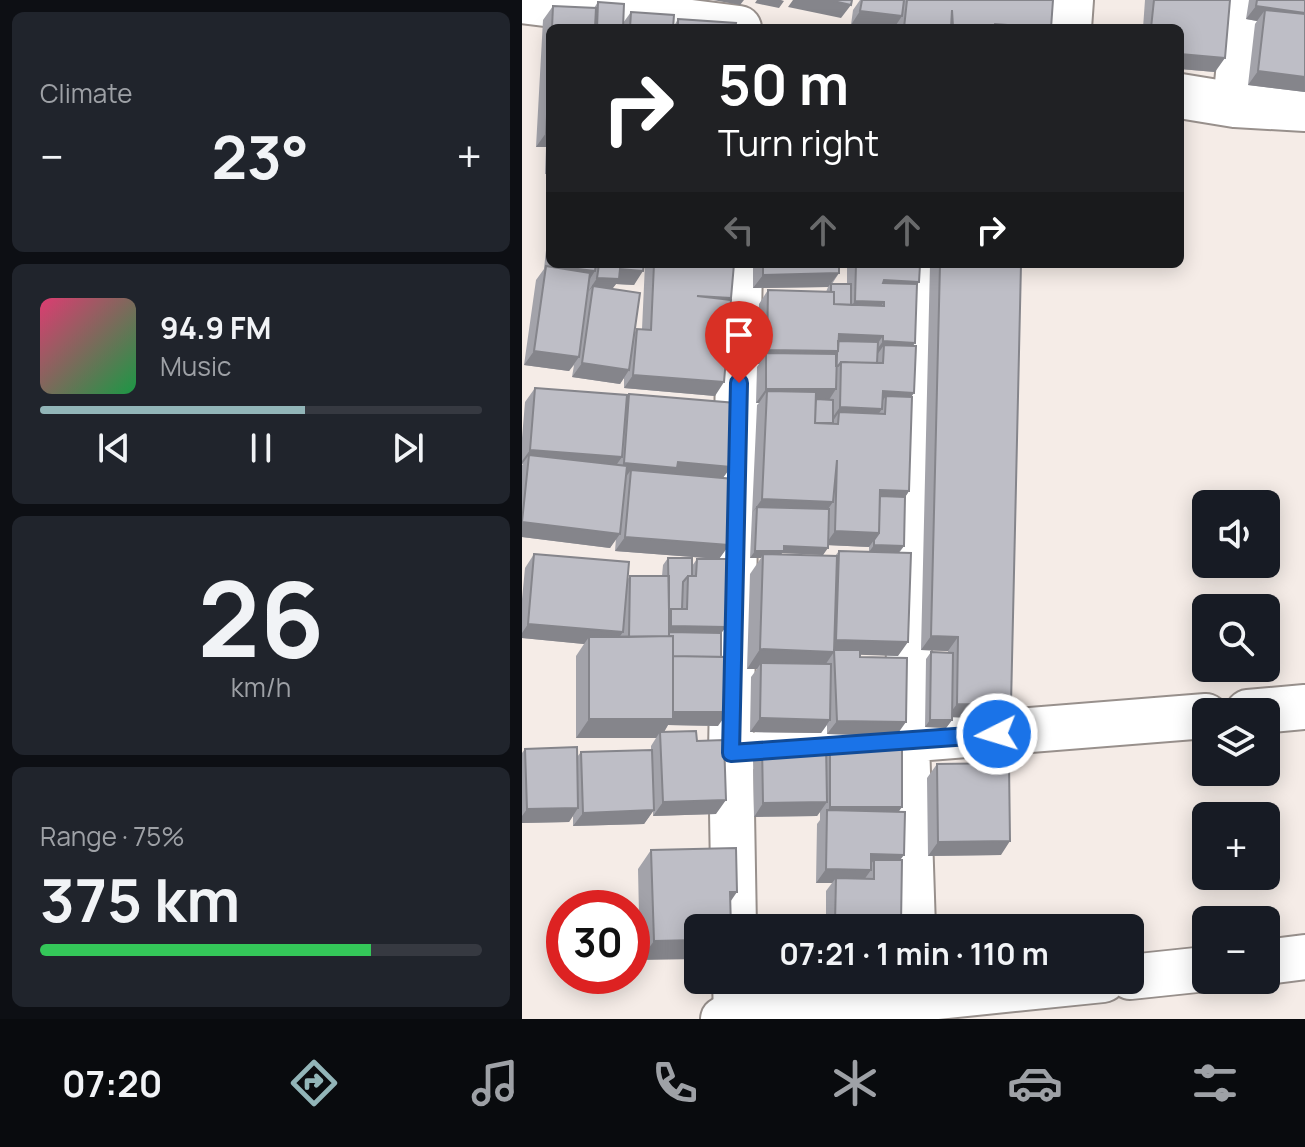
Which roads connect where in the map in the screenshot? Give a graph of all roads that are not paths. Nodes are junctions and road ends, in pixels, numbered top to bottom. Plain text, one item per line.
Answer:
1 (1071, 0) edge
2 (1245, 0) edge
3 (522, 1) edge
4 (569, 4) edge
5 (711, 24) edge
6 (1069, 24) edge
7 (1184, 97) edge
8 (1235, 105) junction
9 (1305, 109) edge
10 (740, 268) edge
11 (917, 268) edge
12 (1305, 707) edge
13 (1280, 709) edge
14 (1192, 717) edge
15 (907, 742) junction
16 (731, 753) junction
17 (734, 914) edge
18 (913, 914) edge
19 (1305, 957) edge
20 (1280, 960) edge
21 (1192, 970) edge
22 (1144, 976) edge
23 (866, 994) edge
24 (731, 1005) edge

1 - 6 street
2 - 8 street
3 - 4 street
4 - 5 street
7 - 8 street
8 - 9 street
10 - 16 street
11 - 15 street
12 - 13 street
14 - 15 street
15 - 16 street
15 - 18 street
16 - 17 street
19 - 20 street
21 - 22 street
23 - 24 street

